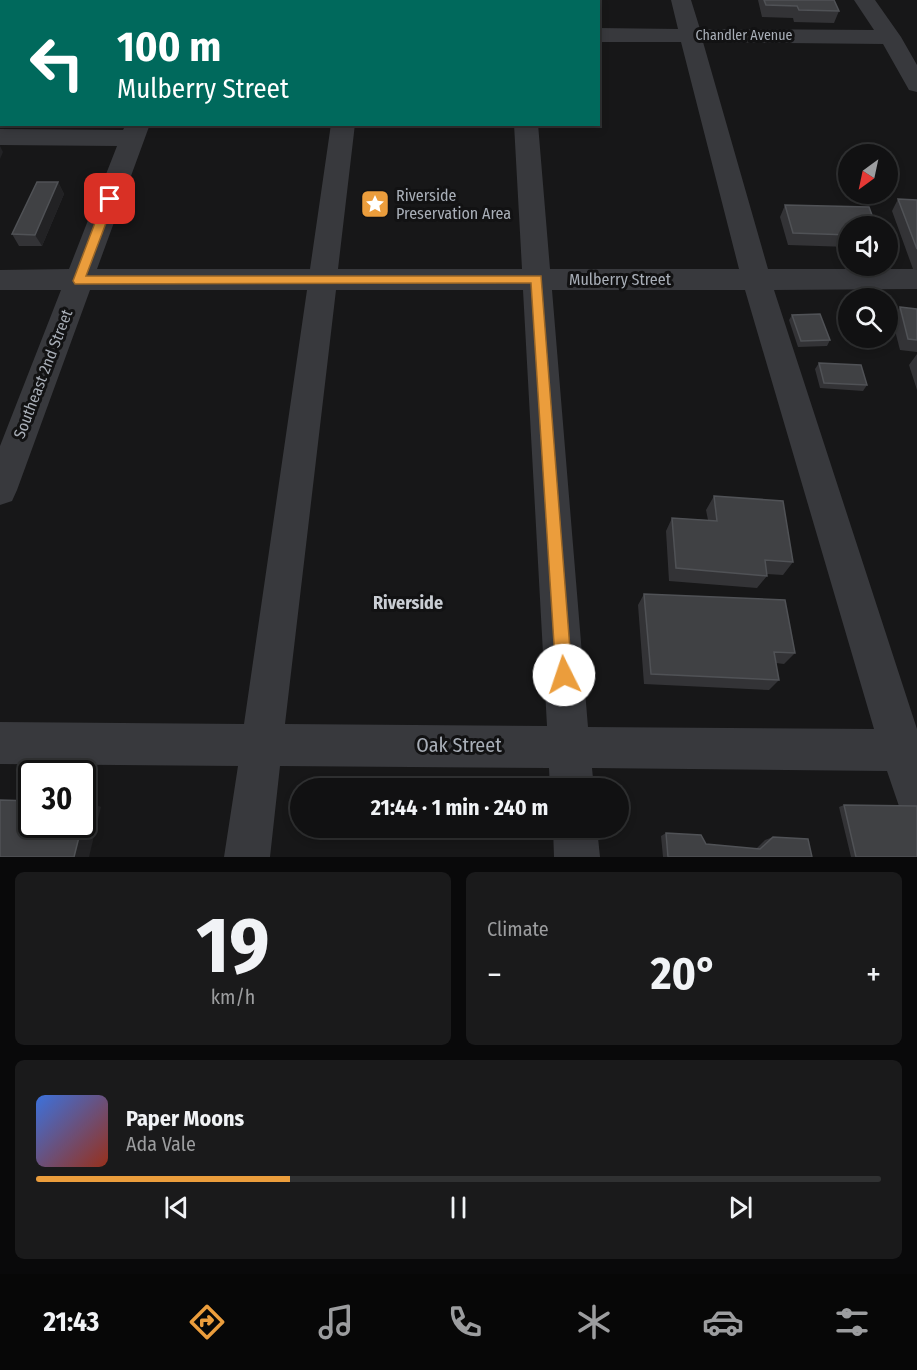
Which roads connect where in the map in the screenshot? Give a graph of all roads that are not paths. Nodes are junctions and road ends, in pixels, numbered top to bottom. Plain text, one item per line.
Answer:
1 (681, 0) edge
2 (864, 0) edge
3 (600, 35) edge
4 (690, 35) junction
5 (890, 37) junction
6 (917, 85) edge
7 (343, 126) edge
8 (526, 126) edge
9 (136, 131) edge
10 (0, 137) edge
11 (536, 279) junction
12 (756, 279) junction
13 (917, 279) edge
14 (0, 280) edge
15 (322, 280) junction
16 (79, 281) junction
17 (2, 478) edge
18 (0, 742) edge
19 (262, 744) junction
20 (569, 745) junction
21 (910, 750) edge
22 (571, 778) edge
23 (917, 800) edge
24 (576, 838) edge
25 (247, 857) edge
26 (577, 857) edge

1 - 4 street
2 - 5 street
3 - 4 street, Chandler Avenue
4 - 5 street, Chandler Avenue
4 - 12 street
5 - 6 street
7 - 15 street
8 - 11 street
9 - 10 street
9 - 16 street, Southeast 2nd Street
11 - 12 street, Mulberry Street
11 - 15 street, Mulberry Street
11 - 20 street
12 - 13 street, Mulberry Street
12 - 21 street
14 - 16 street, Mulberry Street
15 - 16 street, Mulberry Street
15 - 19 street
16 - 17 street, Southeast 2nd Street
18 - 19 street, Oak Street
19 - 20 street, Oak Street
19 - 25 street
20 - 21 street, Oak Street
20 - 22 street
21 - 23 street
24 - 26 street

